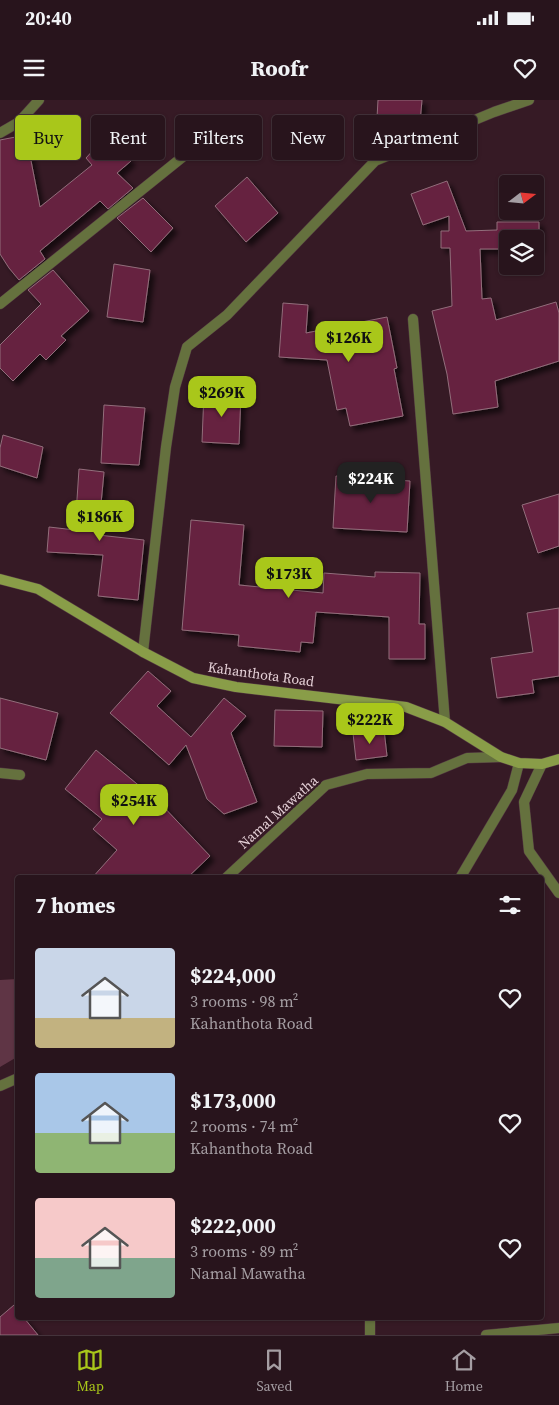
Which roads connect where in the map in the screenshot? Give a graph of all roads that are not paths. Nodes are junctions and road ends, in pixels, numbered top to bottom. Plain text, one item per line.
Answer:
1 (39, 100) edge
2 (494, 100) edge
3 (528, 100) edge
4 (494, 112) junction
5 (0, 133) edge
6 (180, 160) edge
7 (0, 304) edge
8 (413, 319) dead end
9 (0, 578) edge
10 (143, 652) junction
11 (445, 722) junction
12 (501, 757) junction
13 (559, 759) edge
14 (519, 762) junction
15 (542, 764) junction
16 (0, 772) edge
17 (20, 774) dead end
18 (229, 875) edge
19 (462, 875) edge
20 (559, 893) edge
21 (15, 1079) edge
22 (0, 1086) edge
23 (370, 1320) edge
24 (559, 1328) edge
25 (370, 1335) edge
26 (486, 1335) edge

1 - 5 street
2 - 4 street
3 - 4 street
4 - 10 street
6 - 7 street
8 - 11 street
9 - 10 main road, Kahanthota Road
10 - 11 main road, Kahanthota Road
11 - 12 main road, Kahanthota Road
12 - 14 main road, Kahanthota Road
12 - 18 street, Namal Mawatha
13 - 15 main road, Kahanthota Road
14 - 15 main road, Kahanthota Road
14 - 19 street
15 - 20 street
16 - 17 street
21 - 22 street
23 - 25 street
24 - 26 street

